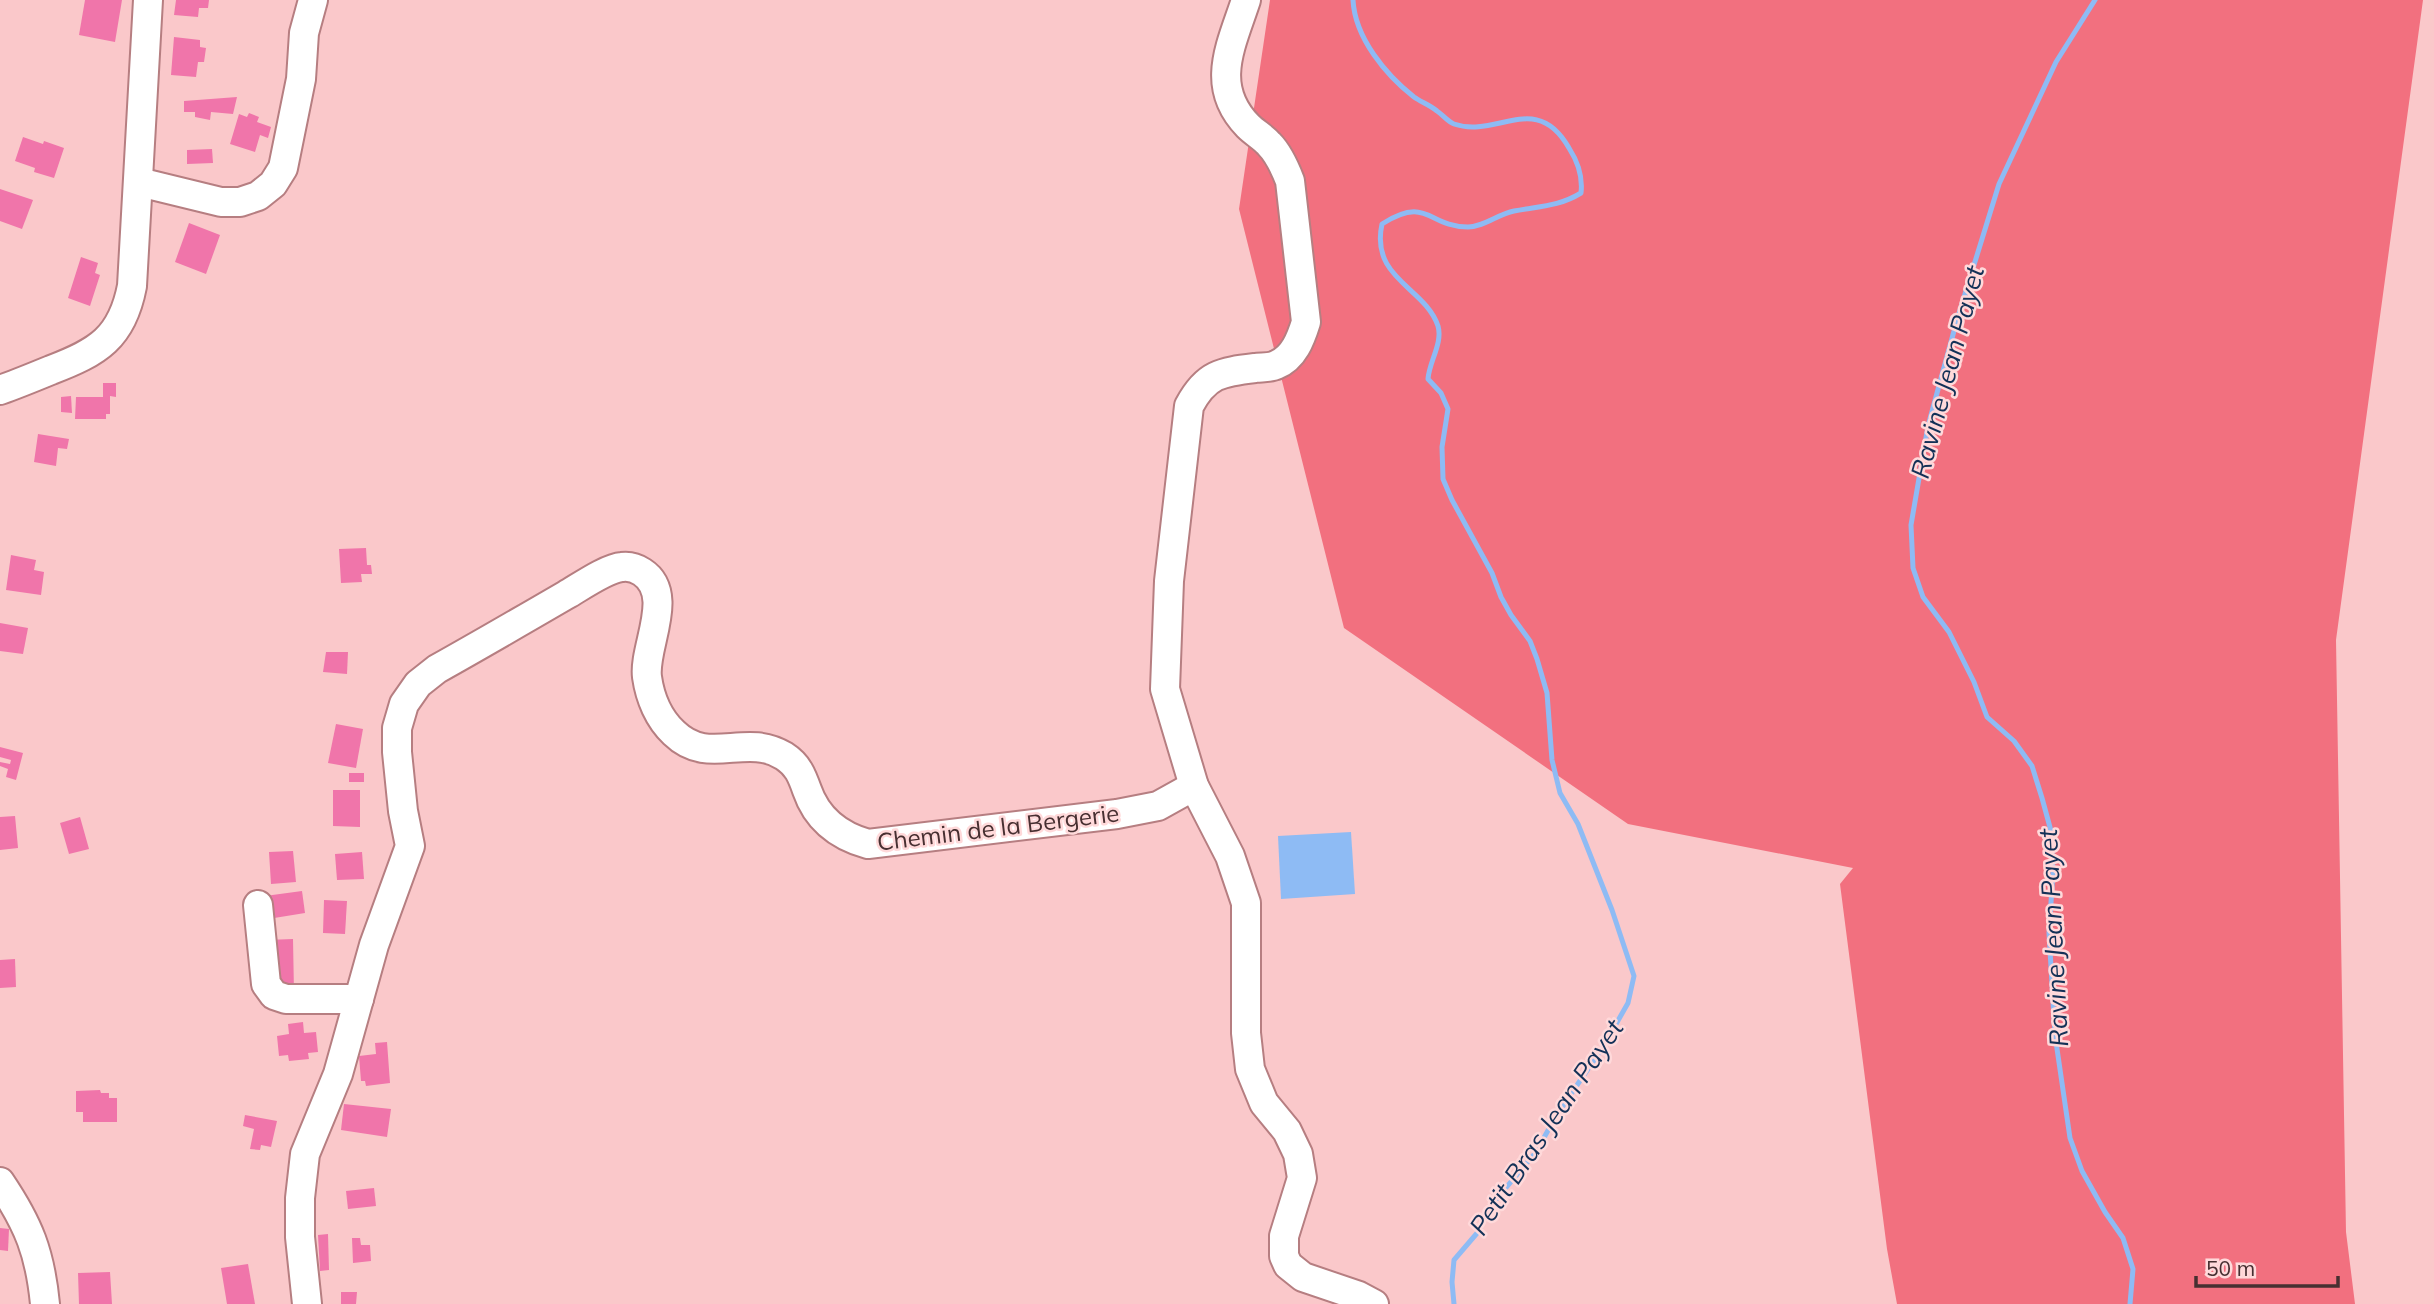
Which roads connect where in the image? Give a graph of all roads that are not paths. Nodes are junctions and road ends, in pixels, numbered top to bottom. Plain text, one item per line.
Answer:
1 (148, 0) edge
2 (313, 0) edge
3 (1246, 0) edge
4 (139, 182) junction
5 (2, 396) edge
6 (1194, 786) junction
7 (258, 905) dead end
8 (359, 999) junction
9 (0, 1182) edge
10 (45, 1304) edge
11 (307, 1304) edge
12 (1374, 1304) edge

1 - 4 street
2 - 4 street
3 - 6 street
4 - 5 street
6 - 8 street, Chemin de la Bergerie
6 - 12 street
7 - 8 street
8 - 11 street
9 - 10 street

